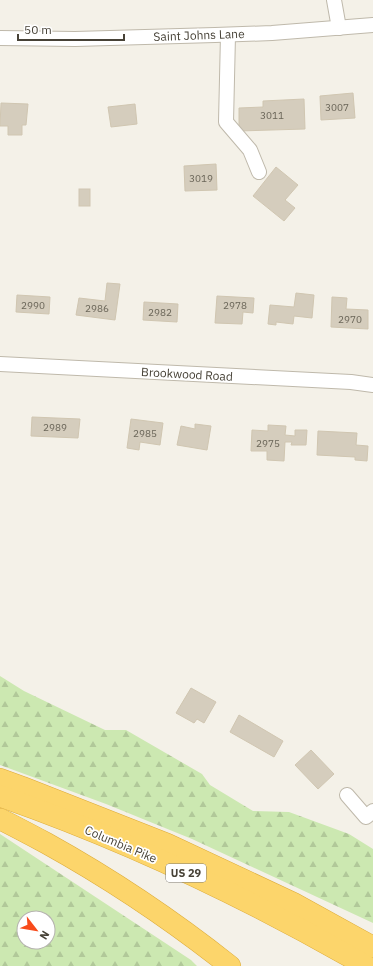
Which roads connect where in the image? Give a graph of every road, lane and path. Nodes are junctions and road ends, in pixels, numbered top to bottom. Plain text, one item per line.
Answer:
1 (334, 0) edge
2 (373, 25) edge
3 (339, 28) junction
4 (228, 35) junction
5 (0, 38) edge
6 (259, 172) dead end
7 (0, 364) edge
8 (373, 384) edge
9 (0, 779) edge
10 (347, 794) dead end
11 (0, 796) edge
12 (373, 811) edge
13 (0, 819) edge
14 (373, 947) edge
15 (230, 966) edge
16 (366, 966) edge

1 - 3 street
2 - 3 street, Saint Johns Lane
3 - 4 street, Saint Johns Lane
4 - 5 street, Saint Johns Lane
4 - 6 street
7 - 8 street, Brookwood Road
9 - 14 highway
10 - 12 street
11 - 16 highway, Columbia Pike / US 29
13 - 15 highway

